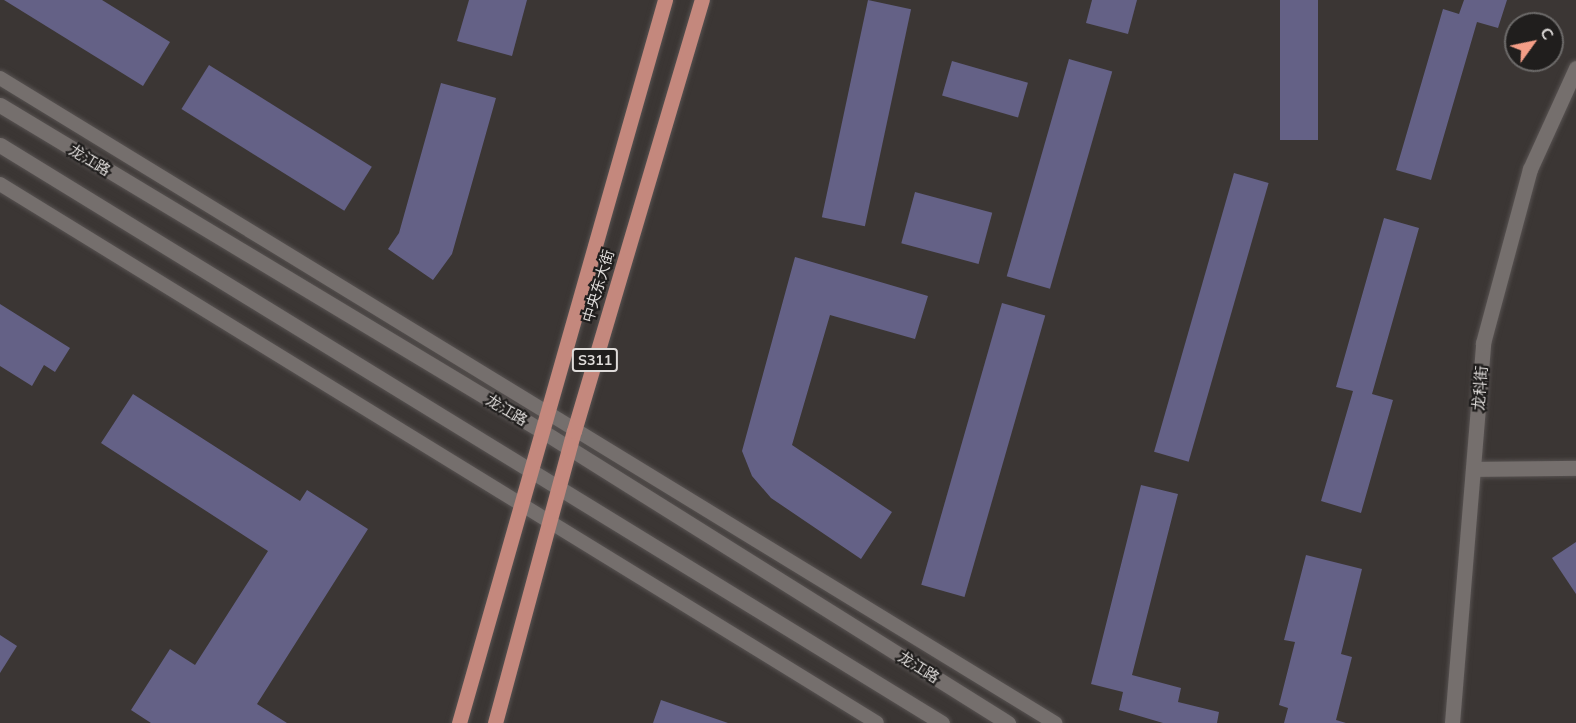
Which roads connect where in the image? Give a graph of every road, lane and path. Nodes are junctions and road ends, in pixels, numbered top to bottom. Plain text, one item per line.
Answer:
1 (665, 0) edge
2 (702, 0) edge
3 (1576, 68) edge
4 (0, 78) edge
5 (0, 105) edge
6 (0, 145) edge
7 (0, 184) edge
8 (546, 414) junction
9 (542, 431) junction
10 (574, 431) junction
11 (570, 449) junction
12 (1576, 468) edge
13 (1473, 469) junction
14 (530, 471) junction
15 (559, 490) junction
16 (521, 506) junction
17 (550, 521) junction
18 (459, 723) edge
19 (495, 723) edge
20 (877, 723) edge
21 (942, 723) edge
22 (1008, 723) edge
23 (1055, 723) edge
24 (1452, 723) edge

1 - 8 main road
2 - 10 main road, 中央东大街 / S311
3 - 13 street, 龙科街
4 - 8 lane
5 - 9 street, 龙江路
6 - 14 street
7 - 16 lane
8 - 9 main road
8 - 10 lane
9 - 11 street, 龙江路
9 - 14 main road
10 - 11 main road, 中央东大街 / S311
10 - 23 lane
11 - 15 main road, 中央东大街 / S311
11 - 22 street, 龙江路
12 - 13 street
13 - 24 street, 龙科街
14 - 15 street
14 - 16 main road
15 - 17 main road, 中央东大街 / S311
15 - 21 street
16 - 17 lane
16 - 18 main road
17 - 19 main road, 中央东大街 / S311
17 - 20 lane

